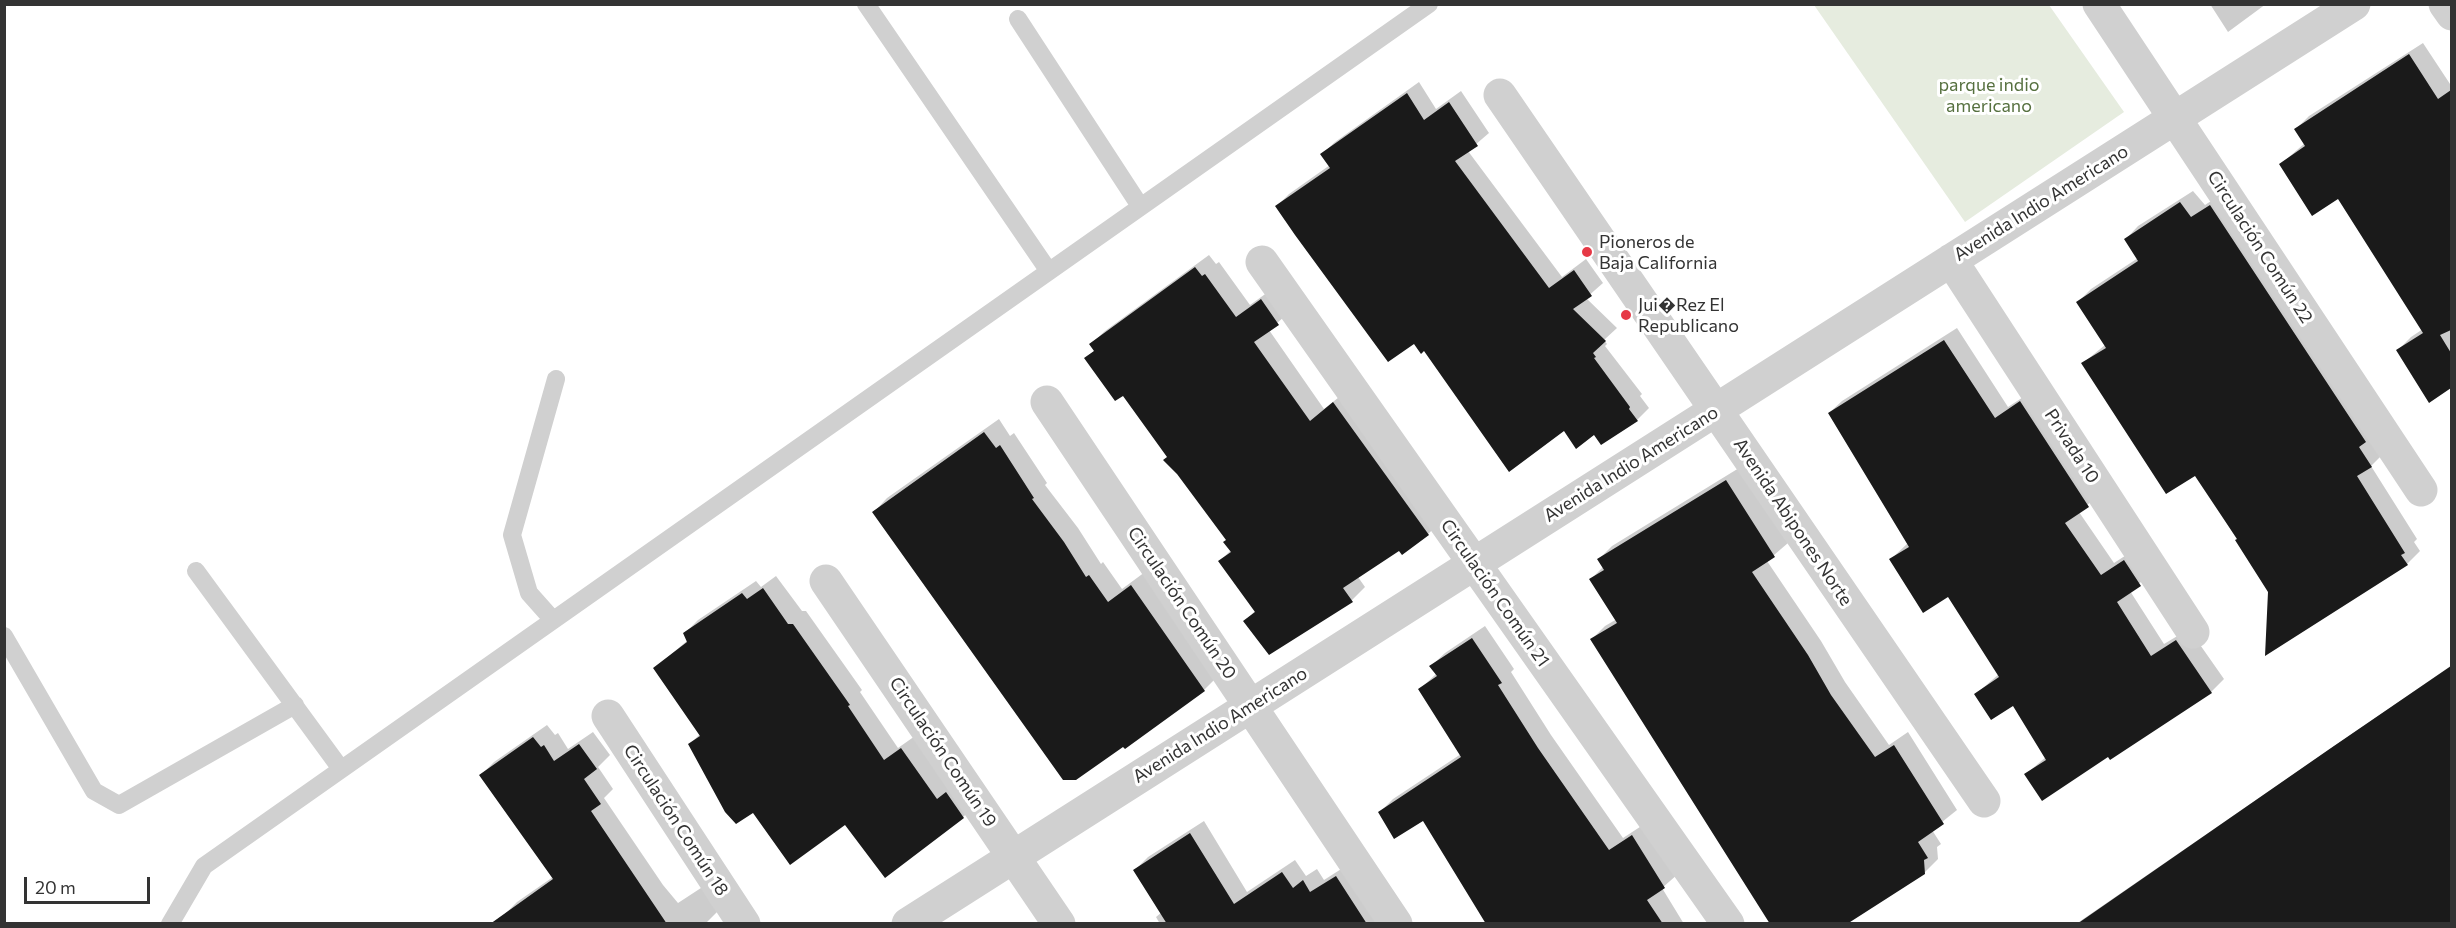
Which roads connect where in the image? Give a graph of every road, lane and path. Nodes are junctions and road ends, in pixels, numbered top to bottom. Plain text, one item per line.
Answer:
1 (866, 4) edge
2 (1429, 4) edge
3 (2099, 4) edge
4 (2354, 4) edge
5 (2445, 4) edge
6 (2451, 14) edge
7 (1018, 19) dead end
8 (1500, 95) dead end
9 (2175, 118) junction
10 (1140, 206) junction
11 (1951, 260) junction
12 (1262, 262) dead end
13 (1048, 270) junction
14 (556, 379) dead end
15 (1047, 402) dead end
16 (1716, 409) junction
17 (2421, 490) dead end
18 (1474, 563) junction
19 (196, 571) dead end
20 (826, 581) dead end
21 (553, 620) junction
22 (2193, 632) dead end
23 (4, 636) edge
24 (295, 705) junction
25 (1250, 705) junction
26 (608, 716) dead end
27 (341, 769) junction
28 (1984, 801) dead end
29 (1013, 856) junction
30 (170, 924) edge
31 (744, 924) edge
32 (908, 924) edge
33 (1059, 924) edge
34 (1396, 924) edge
35 (1728, 924) edge

1 - 13 lane
2 - 10 lane
3 - 9 street, Circulación Común 22
4 - 9 street, Avenida Indio Americano
5 - 6 street
7 - 10 lane
8 - 16 street, Avenida Abipones Norte
9 - 11 street, Avenida Indio Americano
9 - 17 street, Circulación Común 22
10 - 13 lane
11 - 16 street, Avenida Indio Americano
11 - 22 street, Privada 10
12 - 18 street, Circulación Común 21
13 - 21 lane
14 - 21 lane
15 - 25 street, Circulación Común 20
16 - 18 street, Avenida Indio Americano
16 - 28 street, Avenida Abipones Norte
18 - 25 street, Avenida Indio Americano
18 - 35 street, Circulación Común 21
19 - 24 lane
20 - 29 street, Circulación Común 19
21 - 27 lane
23 - 24 lane
24 - 27 lane
25 - 29 street, Avenida Indio Americano
25 - 34 street, Circulación Común 20
26 - 31 street, Circulación Común 18
27 - 30 lane
29 - 32 street, Avenida Indio Americano
29 - 33 street, Circulación Común 19

